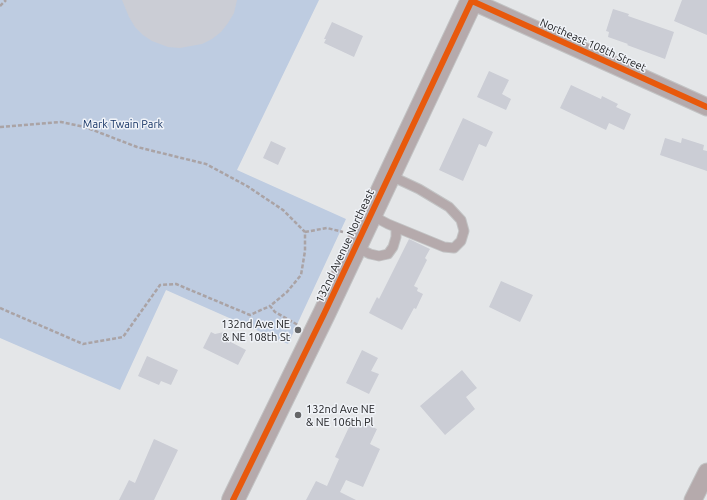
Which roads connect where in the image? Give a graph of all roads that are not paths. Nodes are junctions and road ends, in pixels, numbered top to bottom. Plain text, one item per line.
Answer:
1 (471, 0) edge
2 (707, 107) edge
3 (389, 175) junction
4 (370, 215) junction
5 (396, 228) junction
6 (357, 243) junction
7 (233, 500) edge

1 - 2 street, Northeast 108th Street
1 - 3 street, 132nd Avenue Northeast
3 - 4 street, 132nd Avenue Northeast
3 - 5 lane
4 - 5 lane
4 - 6 street, 132nd Avenue Northeast
5 - 6 lane
6 - 7 street, 132nd Avenue Northeast

